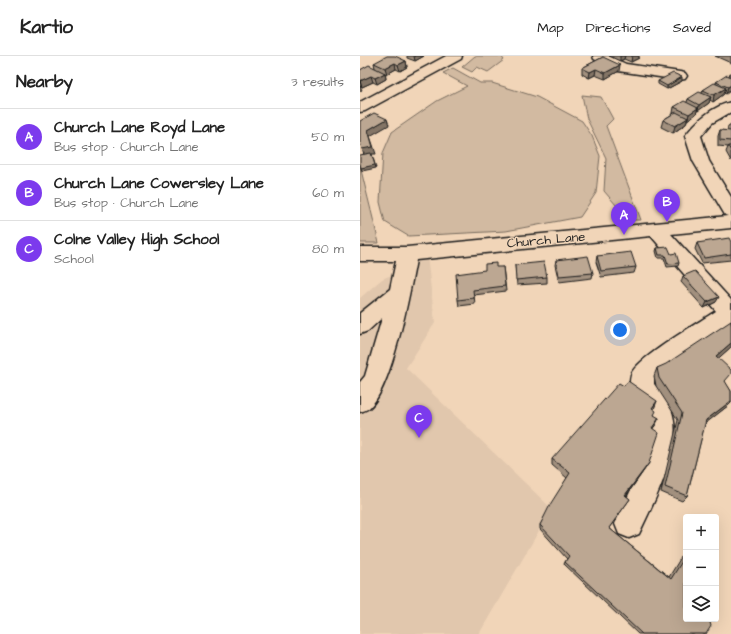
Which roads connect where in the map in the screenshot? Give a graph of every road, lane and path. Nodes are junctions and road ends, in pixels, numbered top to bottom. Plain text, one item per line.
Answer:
1 (456, 56) edge
2 (599, 56) edge
3 (680, 76) edge
4 (731, 106) edge
5 (360, 108) edge
6 (731, 212) edge
7 (731, 222) edge
8 (656, 230) junction
9 (360, 254) edge
10 (407, 254) junction
11 (400, 293) junction
12 (731, 314) edge
13 (360, 325) edge
14 (360, 401) edge
15 (628, 524) dead end

1 - 5 street
2 - 3 street
4 - 6 street
7 - 8 street, Church Lane
8 - 10 street, Church Lane
8 - 12 street
9 - 10 street, Church Lane
10 - 11 street
11 - 13 street
11 - 14 street
12 - 15 street

